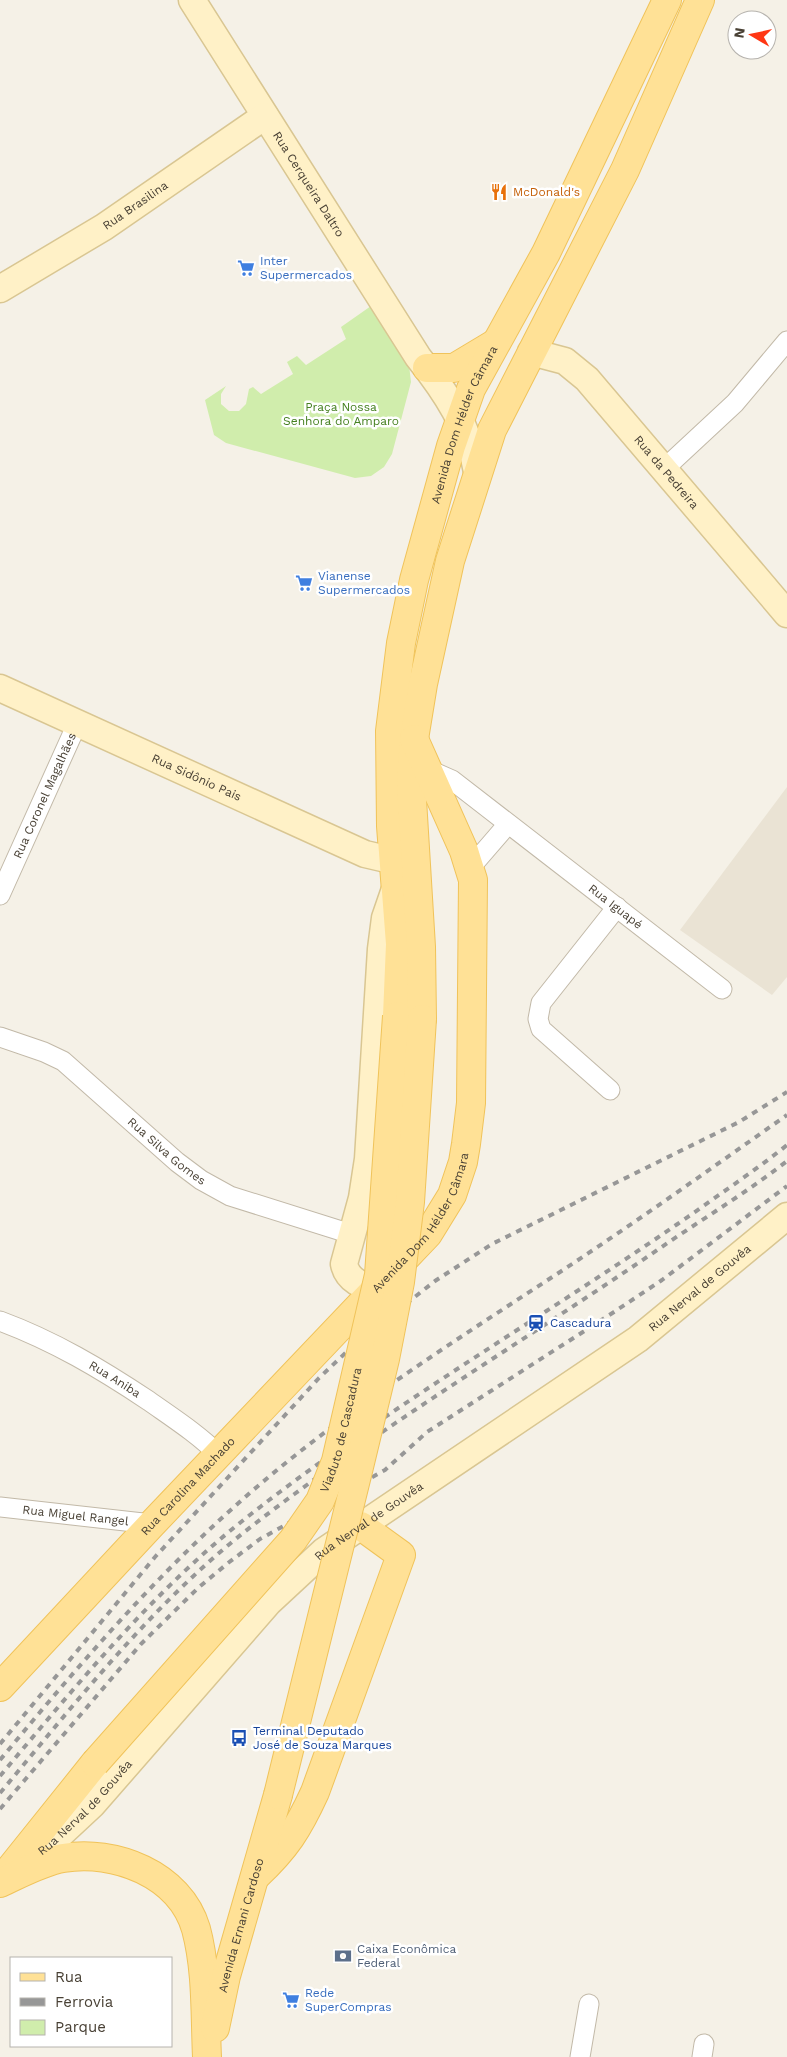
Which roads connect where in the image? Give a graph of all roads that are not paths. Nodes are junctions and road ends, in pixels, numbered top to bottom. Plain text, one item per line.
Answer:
1 (192, 0) edge
2 (667, 0) edge
3 (700, 0) edge
4 (265, 116) junction
5 (0, 288) edge
6 (787, 341) edge
7 (495, 343) junction
8 (531, 352) junction
9 (427, 368) junction
10 (459, 419) junction
11 (664, 469) junction
12 (477, 472) junction
13 (787, 614) edge
14 (0, 688) edge
15 (77, 724) junction
16 (414, 739) junction
17 (426, 769) junction
18 (508, 824) junction
19 (470, 868) junction
20 (396, 873) junction
21 (0, 895) edge
22 (616, 907) junction
23 (722, 989) dead end
24 (409, 1017) junction
25 (0, 1037) edge
26 (610, 1090) dead end
27 (787, 1216) edge
28 (351, 1234) junction
29 (379, 1287) junction
30 (0, 1322) edge
31 (219, 1455) junction
32 (0, 1507) edge
33 (152, 1524) junction
34 (361, 1526) junction
35 (0, 1687) edge
36 (278, 1795) joint
37 (256, 1876) junction
38 (0, 1882) edge
39 (589, 2004) dead end
40 (208, 2057) edge
41 (580, 2057) edge

1 - 4 main road, Rua Cerqueira Daltro
2 - 7 main road, Avenida Dom Hélder Câmara
3 - 8 main road
4 - 5 main road, Rua Brasilina
4 - 9 main road, Rua Cerqueira Daltro
6 - 11 street
7 - 9 main road
7 - 10 main road, Avenida Dom Hélder Câmara
8 - 11 main road, Rua da Pedreira
8 - 12 main road
9 - 10 main road, Rua Cerqueira Daltro
10 - 12 main road, Rua Cerqueira Daltro
10 - 20 main road, Avenida Dom Hélder Câmara
11 - 13 main road, Rua da Pedreira
12 - 16 main road
14 - 15 main road, Rua Sidônio Pais
15 - 20 main road, Rua Sidônio Pais
15 - 21 street, Rua Coronel Magalhães
16 - 17 main road, Avenida Dom Hélder Câmara
16 - 24 main road
17 - 18 street, Rua Iguapé
17 - 19 main road, Avenida Dom Hélder Câmara
18 - 19 street
18 - 22 street, Rua Iguapé
19 - 29 main road, Avenida Dom Hélder Câmara
20 - 24 main road, Avenida Dom Hélder Câmara
20 - 28 main road, Avenida Dom Hélder Câmara
22 - 23 street, Rua Iguapé
22 - 26 street
24 - 36 main road, Viaduto de Cascadura, bridge
24 - 38 main road, Viaduto de Cascadura, bridge
25 - 28 street, Rua Silva Gomes
27 - 34 main road, Rua Nerval de Gouvêa
28 - 29 main road, Avenida Dom Hélder Câmara
29 - 31 main road, Rua Carolina Machado
30 - 31 street, Rua Aniba
31 - 33 main road, Rua Carolina Machado
32 - 33 street, Rua Miguel Rangel
33 - 35 main road, Rua Carolina Machado
34 - 37 main road
34 - 38 main road, Rua Nerval de Gouvêa
36 - 37 main road, Avenida Ernani Cardoso
37 - 40 main road, Avenida Ernani Cardoso
38 - 40 main road
39 - 41 street

